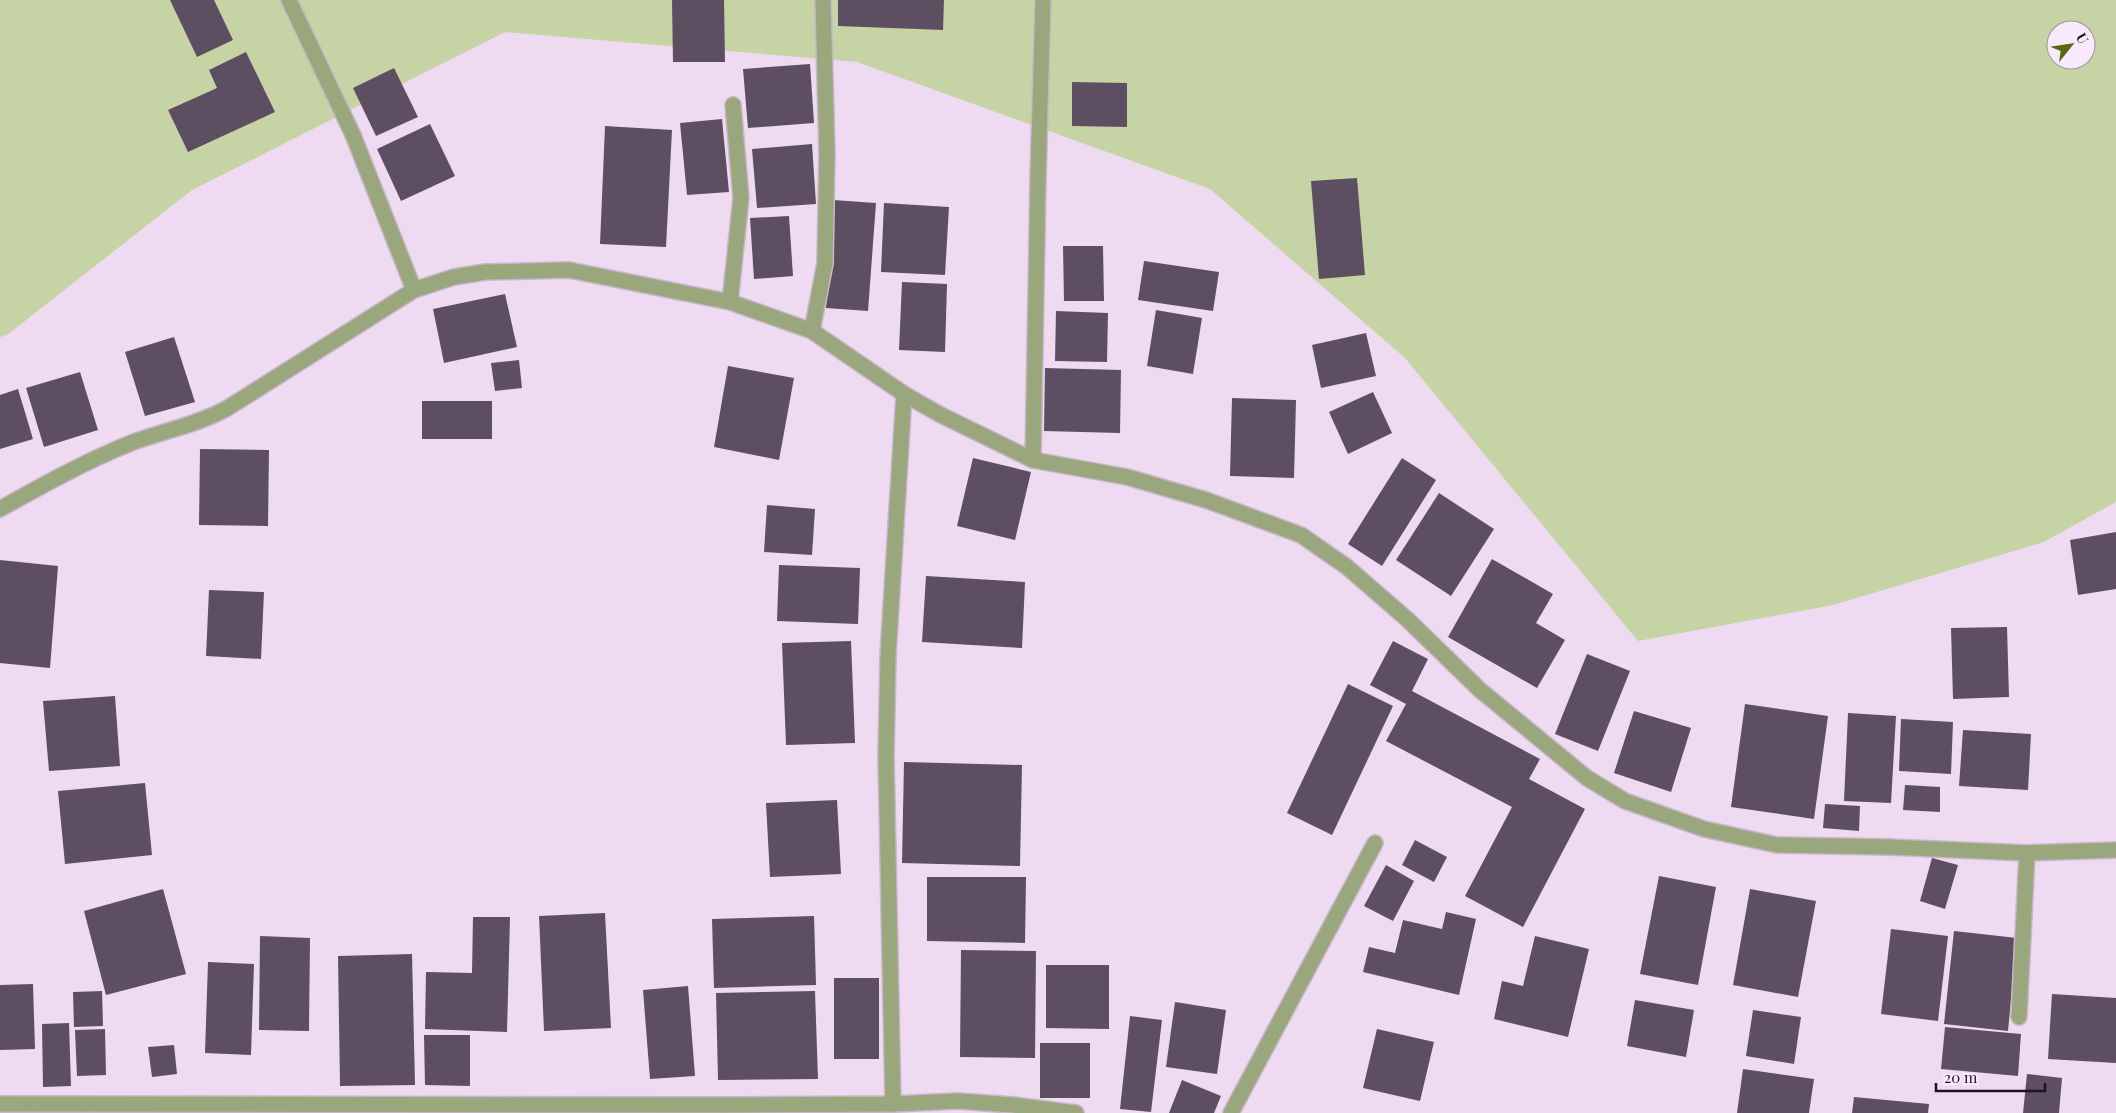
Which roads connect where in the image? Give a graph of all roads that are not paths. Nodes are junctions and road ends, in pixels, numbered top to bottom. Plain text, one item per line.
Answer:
1 (289, 0) edge
2 (1043, 0) edge
3 (823, 1) edge
4 (733, 104) dead end
5 (414, 290) junction
6 (730, 302) junction
7 (812, 331) junction
8 (904, 394) junction
9 (1033, 460) junction
10 (0, 509) edge
11 (1375, 843) dead end
12 (2116, 850) edge
13 (2027, 853) junction
14 (2019, 1017) dead end
15 (0, 1104) edge
16 (893, 1104) junction
17 (146, 1108) edge
18 (444, 1109) edge
19 (731, 1109) edge
20 (1076, 1113) edge
21 (1230, 1113) edge

1 - 5 street
2 - 9 street
3 - 7 street
4 - 6 street
5 - 6 street
5 - 10 street
6 - 7 street
7 - 8 street
8 - 9 street
8 - 16 street
9 - 13 street
11 - 21 street
12 - 13 street
13 - 14 street
15 - 17 street
16 - 19 street
16 - 20 street
17 - 18 street
18 - 19 street

